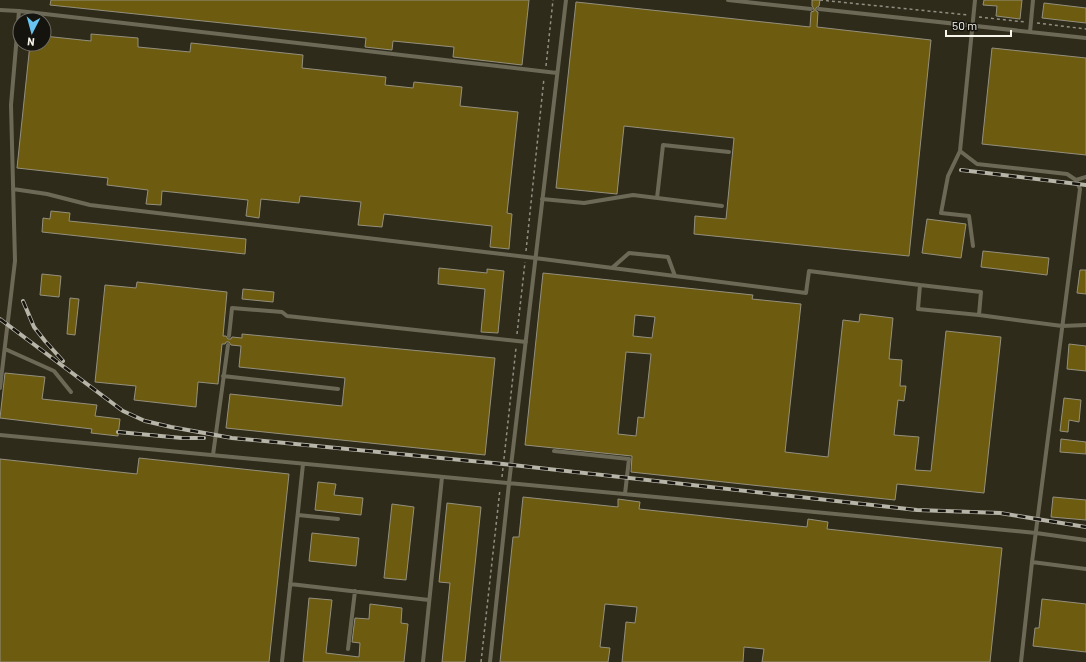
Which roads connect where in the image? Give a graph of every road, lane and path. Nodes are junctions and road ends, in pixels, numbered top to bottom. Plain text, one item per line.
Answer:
1 (553, 0) edge
2 (566, 0) edge
3 (728, 0) edge
4 (820, 0) edge
5 (976, 0) edge
6 (1034, 0) edge
7 (746, 1) edge
8 (811, 9) dead end
9 (818, 9) dead end
10 (0, 10) edge
11 (19, 12) edge
12 (52, 16) edge
13 (974, 16) junction
14 (1031, 23) junction
15 (973, 26) junction
16 (1086, 29) edge
17 (1030, 32) junction
18 (1086, 38) edge
19 (16, 52) edge
20 (545, 72) junction
21 (557, 73) junction
22 (960, 151) junction
23 (729, 152) dead end
24 (1086, 177) edge
25 (1076, 180) junction
26 (13, 189) junction
27 (657, 198) junction
28 (542, 199) junction
29 (722, 206) dead end
30 (973, 246) dead end
31 (526, 257) junction
32 (535, 258) junction
33 (612, 268) junction
34 (675, 276) junction
35 (920, 285) junction
36 (979, 315) junction
37 (1086, 325) edge
38 (1062, 326) junction
39 (229, 336) dead end
40 (517, 342) junction
41 (526, 342) junction
42 (228, 345) dead end
43 (5, 349) junction
44 (223, 376) junction
45 (0, 388) edge
46 (338, 389) dead end
47 (71, 392) dead end
48 (0, 435) edge
49 (554, 451) dead end
50 (213, 455) junction
51 (303, 464) junction
52 (442, 477) junction
53 (501, 483) junction
54 (509, 484) junction
55 (625, 494) junction
56 (298, 515) junction
57 (338, 519) dead end
58 (1036, 532) junction
59 (1086, 540) edge
60 (1032, 562) junction
61 (1086, 569) edge
62 (290, 584) junction
63 (355, 591) junction
64 (429, 600) junction
65 (348, 649) dead end
66 (282, 662) edge
67 (423, 662) edge
68 (481, 662) edge
69 (490, 662) edge
70 (1021, 662) edge

1 - 20 path
2 - 21 lane
3 - 7 lane
4 - 13 path
5 - 13 lane
6 - 14 lane
7 - 8 lane
9 - 15 lane
10 - 11 lane
12 - 20 lane
13 - 14 path
13 - 15 lane
14 - 16 path
14 - 17 lane
15 - 17 lane
15 - 22 lane
17 - 18 lane
19 - 26 lane
20 - 21 lane
20 - 31 path
21 - 28 lane
22 - 25 lane
22 - 30 lane
23 - 27 lane
24 - 25 lane
25 - 38 lane
26 - 31 lane
26 - 43 lane
27 - 28 lane
27 - 29 lane
28 - 32 lane
31 - 32 lane
31 - 40 path
32 - 33 lane
32 - 41 lane
33 - 34 lane
33 - 34 lane
34 - 35 lane
35 - 36 lane
35 - 36 lane
36 - 38 lane
37 - 38 lane
38 - 58 lane
39 - 40 lane
40 - 41 lane
40 - 53 path
41 - 54 lane
42 - 44 lane
43 - 45 lane
43 - 47 lane
44 - 46 lane
44 - 50 lane
48 - 50 lane
49 - 55 lane
50 - 51 lane
51 - 52 lane
51 - 56 lane
52 - 53 lane
52 - 64 lane
53 - 54 lane
53 - 68 path
54 - 55 lane
54 - 69 lane
55 - 58 lane
56 - 57 lane
56 - 62 lane
58 - 59 lane
58 - 60 lane
60 - 61 lane
60 - 70 lane
62 - 63 lane
62 - 66 lane
63 - 64 lane
63 - 65 lane
64 - 67 lane

